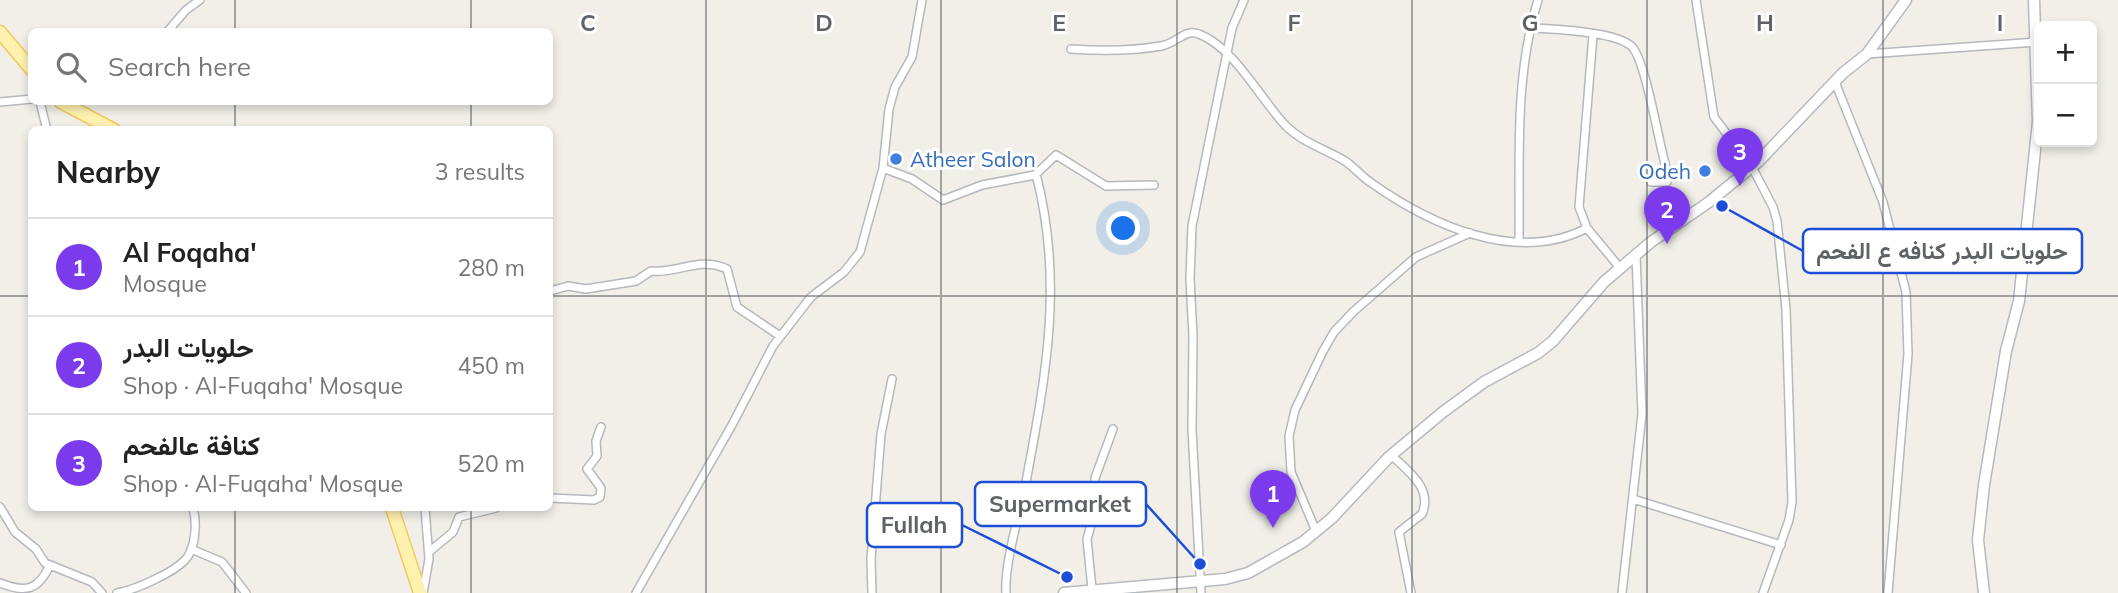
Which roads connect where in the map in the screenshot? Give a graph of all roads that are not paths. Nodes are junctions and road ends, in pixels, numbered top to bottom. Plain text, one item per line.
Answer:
1 (200, 0) edge
2 (922, 0) edge
3 (1244, 0) edge
4 (1538, 0) edge
5 (1696, 0) edge
6 (1906, 0) edge
7 (2034, 0) edge
8 (2035, 21) edge
9 (170, 28) edge
10 (1530, 28) junction
11 (0, 32) edge
12 (1594, 35) junction
13 (2034, 42) edge
14 (1071, 49) dead end
15 (1867, 54) junction
16 (1227, 55) junction
17 (28, 65) edge
18 (1835, 82) junction
19 (2037, 84) edge
20 (28, 99) edge
21 (0, 102) edge
22 (41, 105) edge
23 (67, 105) edge
24 (46, 126) edge
25 (106, 126) edge
26 (1752, 167) junction
27 (883, 168) junction
28 (1037, 174) junction
29 (1651, 182) dead end
30 (1154, 185) dead end
31 (1587, 229) junction
32 (1470, 233) junction
33 (1519, 241) junction
34 (1636, 255) junction
35 (1620, 268) junction
36 (553, 290) edge
37 (780, 336) junction
38 (892, 379) dead end
39 (601, 428) dead end
40 (1113, 429) dead end
41 (1391, 455) junction
42 (553, 498) edge
43 (1633, 499) junction
44 (0, 507) edge
45 (192, 511) edge
46 (393, 511) edge
47 (425, 511) edge
48 (484, 511) edge
49 (1317, 531) junction
50 (1781, 545) junction
51 (191, 549) junction
52 (429, 552) junction
53 (50, 565) junction
54 (0, 583) edge
55 (1201, 587) edge
56 (1092, 589) junction
57 (102, 593) edge
58 (117, 593) edge
59 (246, 593) edge
60 (422, 593) edge
61 (636, 593) edge
62 (872, 593) edge
63 (1006, 593) edge
64 (1064, 593) edge
65 (1410, 593) edge
66 (1622, 593) edge
67 (1763, 593) edge
68 (1888, 593) edge
69 (1984, 593) edge

1 - 9 street
2 - 27 street
3 - 16 street
4 - 10 street
5 - 26 street
6 - 15 street
7 - 8 street
10 - 12 street
10 - 33 street
11 - 17 main road
12 - 29 street
12 - 31 street
13 - 15 street
14 - 16 street
15 - 18 street
16 - 32 street
16 - 55 street
18 - 26 street
18 - 68 street
19 - 69 street
20 - 21 street
22 - 24 street
23 - 25 main road
26 - 34 street
26 - 50 street
27 - 28 street
27 - 37 street
28 - 30 street
28 - 63 street
31 - 33 street
31 - 35 street
32 - 33 street
32 - 49 street
34 - 35 street
34 - 43 street
35 - 41 street
36 - 37 street
37 - 61 street
38 - 62 street
39 - 42 street
40 - 56 street
41 - 49 street
41 - 65 street
43 - 50 street
43 - 66 street
44 - 53 street
45 - 51 street
46 - 60 main road
47 - 52 street
48 - 52 street
49 - 55 street
50 - 67 street
51 - 58 street
51 - 59 street
52 - 60 street
53 - 54 street
53 - 57 street
55 - 56 street
56 - 64 street

